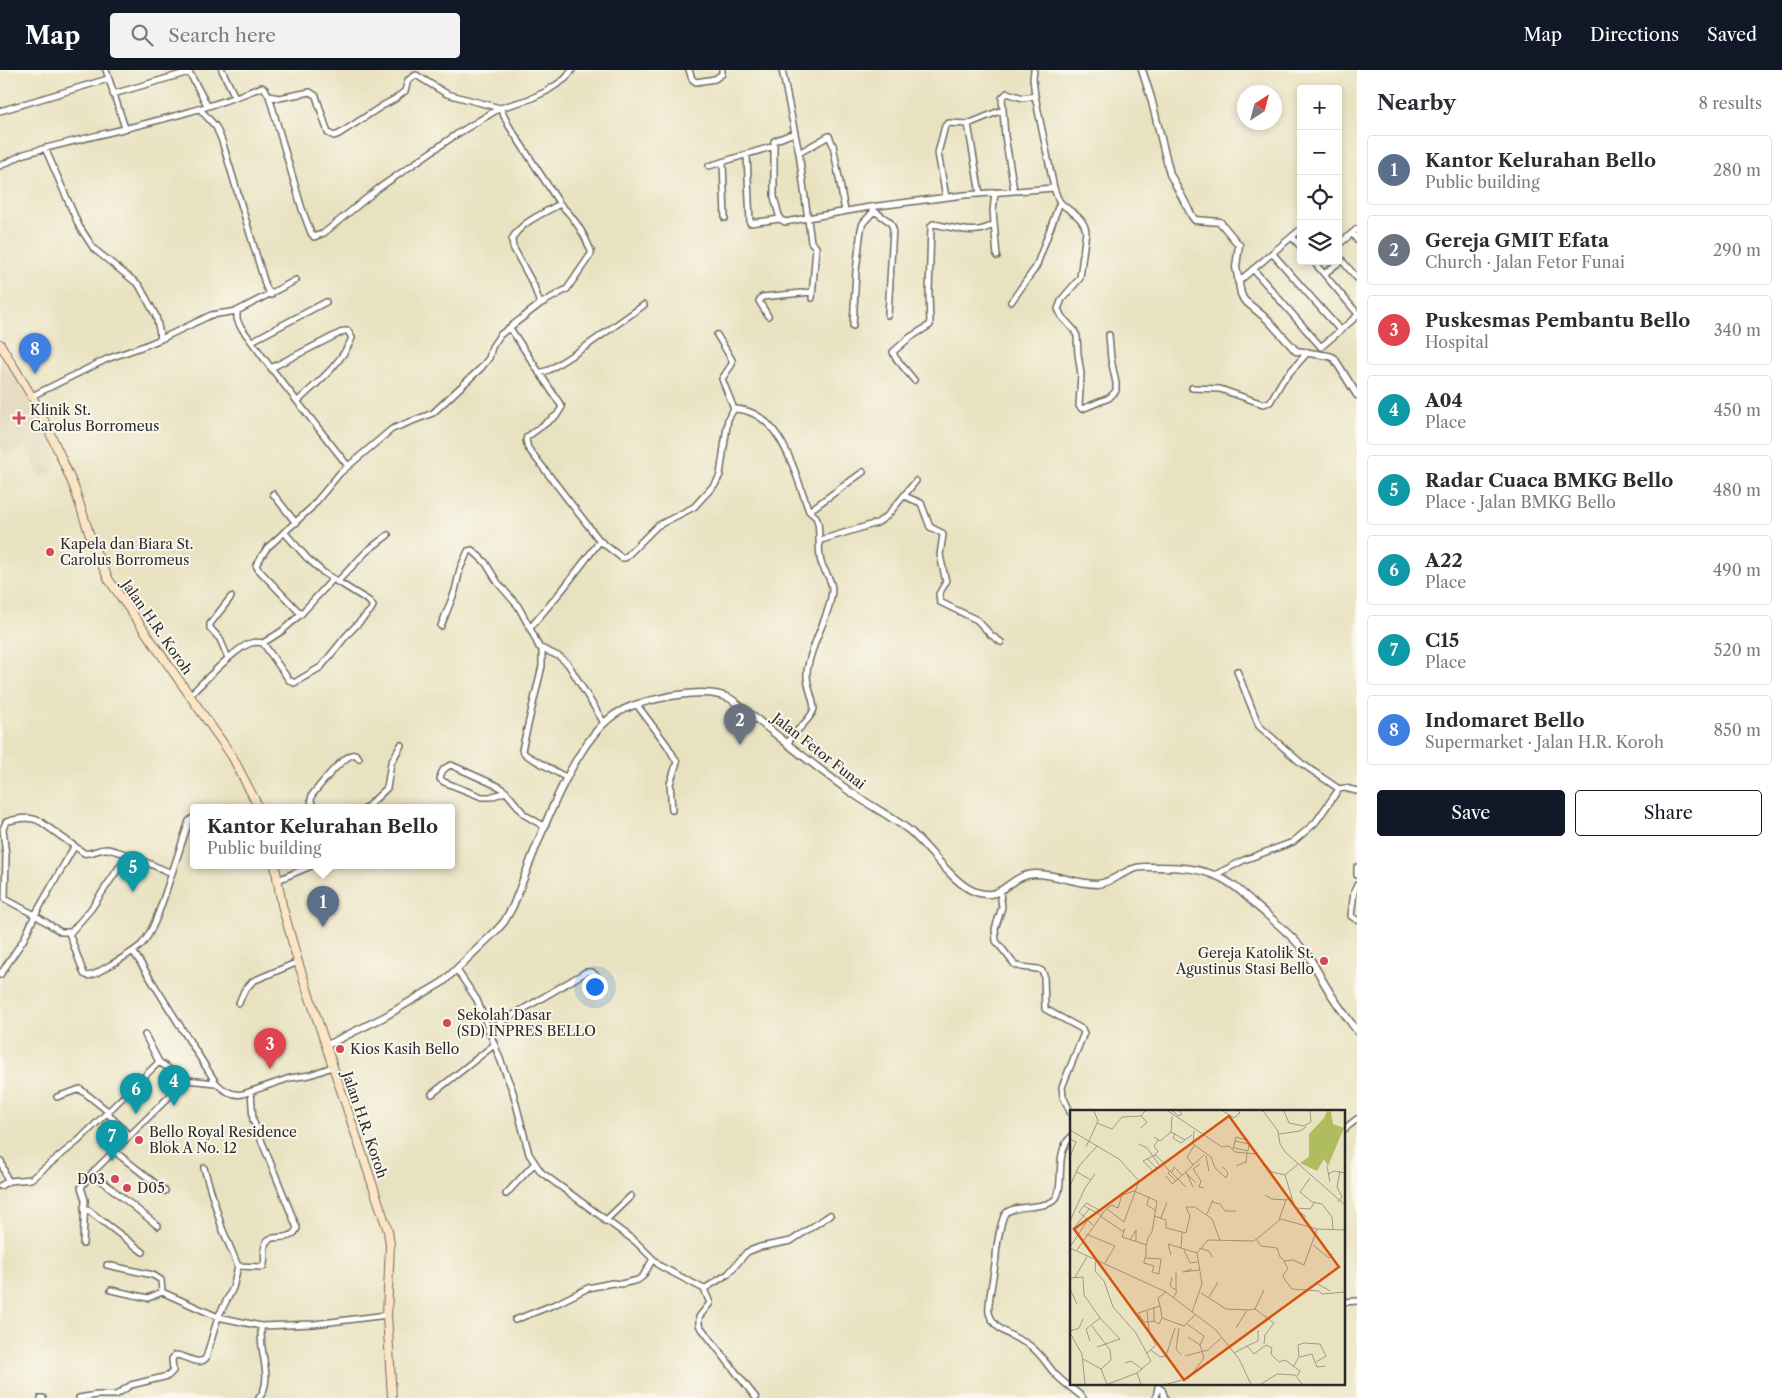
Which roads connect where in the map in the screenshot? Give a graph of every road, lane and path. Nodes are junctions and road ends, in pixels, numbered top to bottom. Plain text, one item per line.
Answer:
1 (106, 70) edge
2 (222, 70) edge
3 (572, 70) edge
4 (689, 70) edge
5 (722, 70) edge
6 (782, 70) edge
7 (1034, 70) edge
8 (1142, 70) edge
9 (189, 71) edge
10 (108, 79) junction
11 (114, 94) junction
12 (270, 96) junction
13 (1035, 96) junction
14 (235, 97) junction
15 (207, 105) junction
16 (199, 108) junction
17 (500, 108) junction
18 (1002, 110) junction
19 (0, 111) edge
20 (968, 124) junction
21 (125, 128) junction
22 (794, 133) junction
23 (774, 146) junction
24 (45, 148) junction
25 (799, 153) junction
26 (747, 155) junction
27 (723, 162) junction
28 (0, 166) edge
29 (709, 166) dead end
30 (1054, 188) junction
31 (1014, 190) junction
32 (996, 192) junction
33 (980, 194) junction
34 (946, 197) junction
35 (1060, 202) junction
36 (560, 204) junction
37 (872, 209) junction
38 (844, 211) junction
39 (808, 216) junction
40 (725, 218) dead end
41 (780, 220) junction
42 (994, 224) junction
43 (1357, 229) edge
44 (1297, 232) edge
45 (1352, 234) junction
46 (1292, 236) junction
47 (1357, 240) edge
48 (1297, 242) edge
49 (1342, 242) edge
50 (1272, 253) junction
51 (997, 256) dead end
52 (1342, 260) edge
53 (1316, 265) edge
54 (1333, 265) edge
55 (1253, 269) junction
56 (1324, 274) junction
57 (1357, 278) edge
58 (296, 280) dead end
59 (1238, 282) junction
60 (271, 295) junction
61 (326, 302) dead end
62 (1011, 302) dead end
63 (540, 304) junction
64 (644, 305) dead end
65 (237, 311) junction
66 (1357, 314) edge
67 (888, 315) dead end
68 (768, 316) dead end
69 (853, 326) dead end
70 (510, 328) junction
71 (1340, 330) junction
72 (717, 335) dead end
73 (1109, 335) dead end
74 (161, 339) junction
75 (252, 341) junction
76 (0, 344) edge
77 (1308, 352) junction
78 (271, 368) junction
79 (539, 373) junction
80 (914, 380) dead end
81 (1192, 388) dead end
82 (1357, 395) edge
83 (32, 396) junction
84 (298, 401) junction
85 (734, 410) junction
86 (348, 466) junction
87 (862, 472) dead end
88 (916, 481) dead end
89 (274, 494) dead end
90 (904, 496) junction
91 (809, 511) junction
92 (296, 523) junction
93 (284, 532) junction
94 (388, 535) dead end
95 (820, 540) junction
96 (600, 541) junction
97 (335, 580) junction
98 (231, 597) dead end
99 (301, 614) junction
100 (441, 626) dead end
101 (530, 628) junction
102 (1001, 642) dead end
103 (263, 644) junction
104 (542, 650) junction
105 (228, 658) junction
106 (1237, 671) dead end
107 (190, 695) junction
108 (637, 705) junction
109 (604, 723) junction
110 (788, 742) junction
111 (401, 745) dead end
112 (359, 758) dead end
113 (567, 778) junction
114 (1339, 789) junction
115 (1357, 791) edge
116 (506, 792) junction
117 (257, 804) edge
118 (312, 804) edge
119 (370, 804) edge
120 (672, 810) dead end
121 (190, 820) edge
122 (545, 827) junction
123 (74, 847) junction
124 (128, 854) junction
125 (1357, 867) edge
126 (275, 869) edge
127 (304, 869) edge
128 (172, 874) junction
129 (1215, 875) junction
130 (1357, 875) edge
131 (278, 880) junction
132 (1357, 885) edge
133 (1000, 892) junction
134 (35, 915) junction
135 (1357, 920) edge
136 (69, 933) junction
137 (133, 951) junction
138 (298, 962) junction
139 (457, 970) junction
140 (0, 975) edge
141 (601, 980) dead end
142 (239, 1003) dead end
143 (488, 1030) junction
144 (1357, 1031) edge
145 (145, 1035) dead end
146 (327, 1045) junction
147 (494, 1045) junction
148 (159, 1062) junction
149 (332, 1067) junction
150 (186, 1080) junction
151 (216, 1083) junction
152 (251, 1092) junction
153 (432, 1094) dead end
154 (57, 1097) dead end
155 (108, 1112) junction
156 (1070, 1112) edge
157 (1357, 1119) edge
158 (1344, 1129) edge
159 (130, 1136) junction
160 (1070, 1138) edge
161 (114, 1151) junction
162 (1, 1161) dead end
163 (534, 1164) junction
164 (204, 1168) dead end
165 (92, 1173) junction
166 (9, 1181) junction
167 (0, 1186) edge
168 (165, 1191) dead end
169 (506, 1194) dead end
170 (631, 1196) dead end
171 (84, 1207) junction
172 (830, 1215) dead end
173 (605, 1221) junction
174 (158, 1226) dead end
175 (82, 1244) dead end
176 (142, 1252) dead end
177 (653, 1259) junction
178 (107, 1265) dead end
179 (238, 1266) junction
180 (704, 1289) junction
181 (111, 1290) dead end
182 (162, 1292) junction
183 (1357, 1300) edge
184 (1344, 1302) edge
185 (387, 1315) junction
186 (218, 1317) junction
187 (515, 1320) dead end
188 (261, 1326) junction
189 (82, 1398) edge
190 (259, 1398) edge
191 (392, 1398) edge
192 (756, 1398) edge
193 (1083, 1398) edge
194 (1156, 1398) edge
195 (1166, 1398) edge

1 - 10 street
2 - 14 street
3 - 17 street
4 - 5 street
6 - 22 street
7 - 13 street
8 - 59 street
9 - 11 street
9 - 15 street
10 - 11 street
10 - 19 street
11 - 21 street
12 - 14 street
12 - 17 street
12 - 17 street
13 - 18 street
13 - 30 street
14 - 15 street
15 - 16 street
16 - 21 street
16 - 60 street
17 - 36 street
18 - 20 street
18 - 31 street
20 - 33 street
20 - 34 street
21 - 24 street
22 - 23 street
22 - 25 street
23 - 26 street
23 - 41 street
24 - 28 street
24 - 74 street
25 - 38 street
25 - 39 street
26 - 27 street
26 - 41 street
27 - 29 street
27 - 40 street
30 - 31 street
30 - 35 street
31 - 32 street
32 - 33 street
32 - 42 street
33 - 34 street
34 - 37 street
35 - 62 street
35 - 73 street
36 - 63 street
36 - 63 street
37 - 38 street
37 - 67 street
37 - 69 street
38 - 39 street
39 - 41 street
39 - 68 street
42 - 51 street
42 - 80 street
43 - 45 street
44 - 46 street
45 - 47 street
45 - 49 street
46 - 48 street
46 - 50 street
50 - 55 street
50 - 71 street
52 - 57 street
53 - 56 street
54 - 56 street
55 - 59 street
55 - 71 street
56 - 66 street
58 - 60 street
59 - 77 street
60 - 65 street
61 - 75 street
63 - 70 street
64 - 79 street
65 - 74 street
65 - 75 street
66 - 71 street
70 - 79 street
70 - 86 street
72 - 85 street
74 - 83 street
75 - 78 street
76 - 83 main road, Jalan H.R. Koroh
77 - 81 street
77 - 82 street
78 - 84 street
78 - 84 street
79 - 96 street
83 - 107 main road, Jalan H.R. Koroh
84 - 86 street
85 - 91 street
85 - 96 street
86 - 92 street
87 - 91 street
88 - 90 street
89 - 92 street
90 - 95 street
90 - 102 street
91 - 95 street
92 - 93 street
93 - 97 street
93 - 99 street
94 - 97 street
95 - 110 street
96 - 101 street
97 - 99 street
97 - 103 street
98 - 105 street
99 - 103 street
100 - 101 street
101 - 104 street
103 - 105 street
104 - 109 street
104 - 113 street
105 - 107 street
106 - 114 street
107 - 117 main road, Jalan H.R. Koroh
108 - 109 street, Jalan Fetor Funai
108 - 110 street, Jalan Fetor Funai
108 - 120 street
109 - 113 street, Jalan Fetor Funai
110 - 133 street, Jalan Fetor Funai
111 - 119 street
112 - 118 street
113 - 122 street, Jalan Fetor Funai
114 - 115 street
114 - 129 street
116 - 116 street
116 - 122 street
121 - 128 street
122 - 139 street, Jalan Fetor Funai
123 - 124 street
123 - 134 street
123 - 134 street
124 - 128 street
124 - 136 street
125 - 130 street
126 - 131 main road, Jalan H.R. Koroh
127 - 131 street
128 - 137 street
129 - 133 street
129 - 144 street
131 - 138 main road, Jalan H.R. Koroh
132 - 135 street
133 - 156 street
134 - 136 street
134 - 140 street
136 - 137 street
137 - 151 street
138 - 142 street
138 - 146 main road, Jalan H.R. Koroh
139 - 143 street
139 - 146 street, Jalan Fetor Funai
141 - 143 street
143 - 147 street
145 - 148 street
146 - 149 main road, Jalan H.R. Koroh
147 - 153 street
147 - 163 street
148 - 150 street
148 - 155 street
149 - 152 street
149 - 185 main road, Jalan H.R. Koroh
150 - 151 street
150 - 159 street
151 - 152 street
152 - 179 street
154 - 155 street
155 - 159 street
155 - 166 street
157 - 158 street
159 - 161 street
160 - 193 street
161 - 165 street
161 - 168 street
162 - 166 street
163 - 169 street
163 - 173 street
164 - 179 street
165 - 171 street
165 - 174 street
166 - 167 street
170 - 173 street
171 - 175 street
171 - 176 street
172 - 180 street
173 - 177 street
177 - 180 street
177 - 187 street
178 - 182 street
179 - 186 street
180 - 192 street
181 - 182 street
182 - 186 street
183 - 184 street
185 - 188 street
185 - 191 main road, Jalan H.R. Koroh
186 - 188 street
186 - 189 street
188 - 190 street
194 - 195 street

